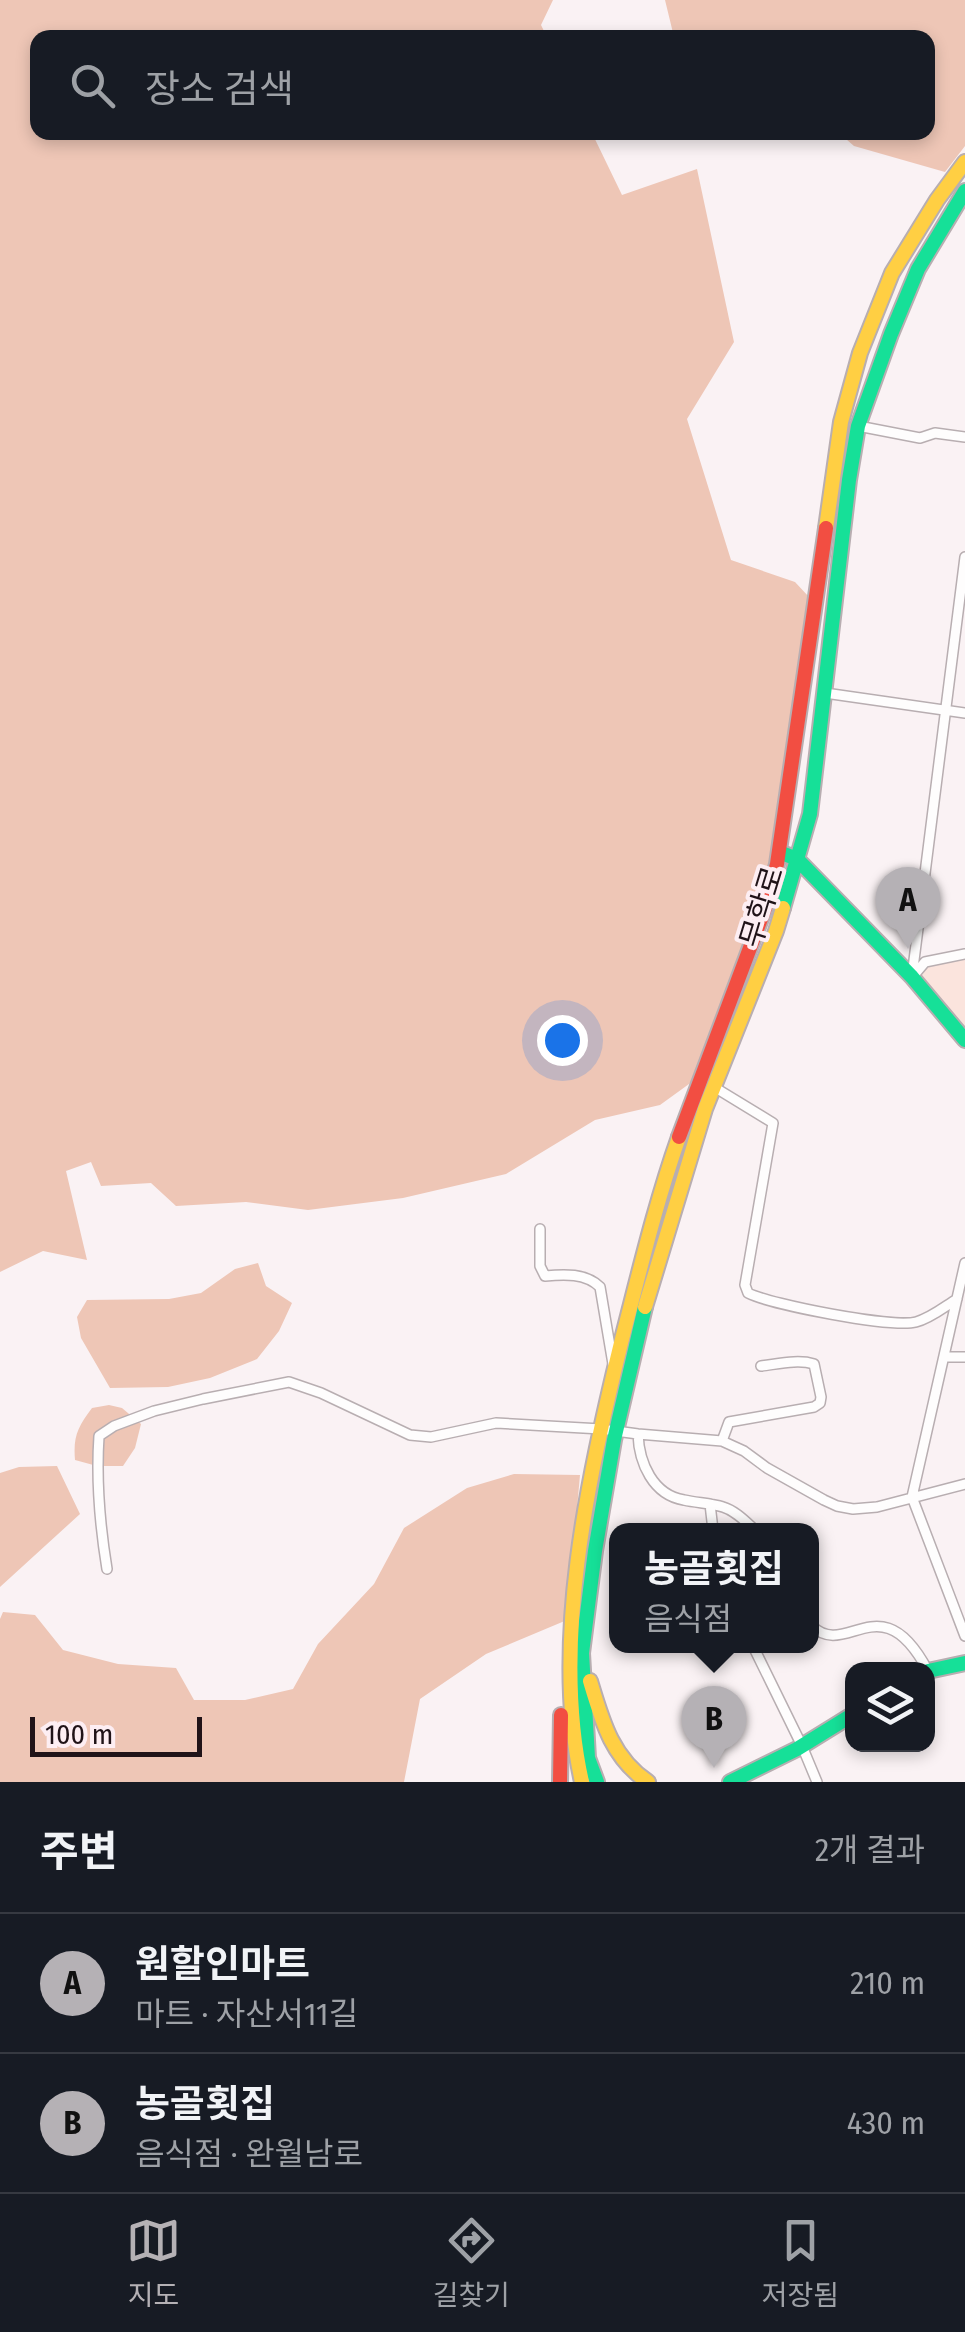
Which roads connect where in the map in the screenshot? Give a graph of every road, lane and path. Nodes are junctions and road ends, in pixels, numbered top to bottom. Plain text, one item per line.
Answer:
1 (965, 162) edge
2 (965, 191) edge
3 (858, 426) junction
4 (965, 438) edge
5 (965, 558) edge
6 (825, 693) junction
7 (945, 710) junction
8 (965, 713) edge
9 (779, 852) junction
10 (797, 859) junction
11 (965, 954) edge
12 (912, 977) junction
13 (965, 1040) edge
14 (714, 1087) junction
15 (540, 1228) dead end
16 (965, 1263) edge
17 (957, 1299) junction
18 (944, 1357) junction
19 (965, 1357) edge
20 (762, 1366) dead end
21 (614, 1372) junction
22 (608, 1430) junction
23 (638, 1434) junction
24 (722, 1441) junction
25 (965, 1484) edge
26 (912, 1497) junction
27 (710, 1504) junction
28 (712, 1523) edge
29 (747, 1523) edge
30 (107, 1569) dead end
31 (819, 1633) edge
32 (965, 1636) edge
33 (756, 1653) edge
34 (576, 1658) junction
35 (923, 1662) edge
36 (965, 1663) edge
37 (935, 1669) edge
38 (845, 1718) edge
39 (802, 1746) junction
40 (560, 1782) edge
41 (582, 1782) edge
42 (597, 1782) edge
43 (648, 1782) edge
44 (730, 1782) edge
45 (817, 1782) edge

1 - 9 main road, 무학로
2 - 3 main road, 무학로
3 - 4 street
3 - 6 main road, 무학로
5 - 7 street
6 - 7 street
6 - 10 main road, 무학로
7 - 8 street
7 - 12 street
9 - 10 main road
9 - 21 main road, 무학로
10 - 12 main road
10 - 14 main road, 무학로
11 - 12 street
12 - 13 main road
14 - 17 street
14 - 22 main road, 무학로
15 - 21 street
16 - 17 street
17 - 18 street
18 - 19 street
18 - 26 street
20 - 24 street
21 - 22 main road, 무학로
22 - 23 street
22 - 30 street
22 - 34 main road, 무학로
23 - 24 street
23 - 27 street
24 - 26 street
25 - 26 street
26 - 32 street
27 - 28 street
27 - 29 street
31 - 35 street
33 - 39 street
34 - 40 main road, 무학로
34 - 41 main road, 무학로
34 - 42 main road, 무학로
34 - 43 main road, 무학로
36 - 37 main road
38 - 39 main road
39 - 44 main road
39 - 45 street

